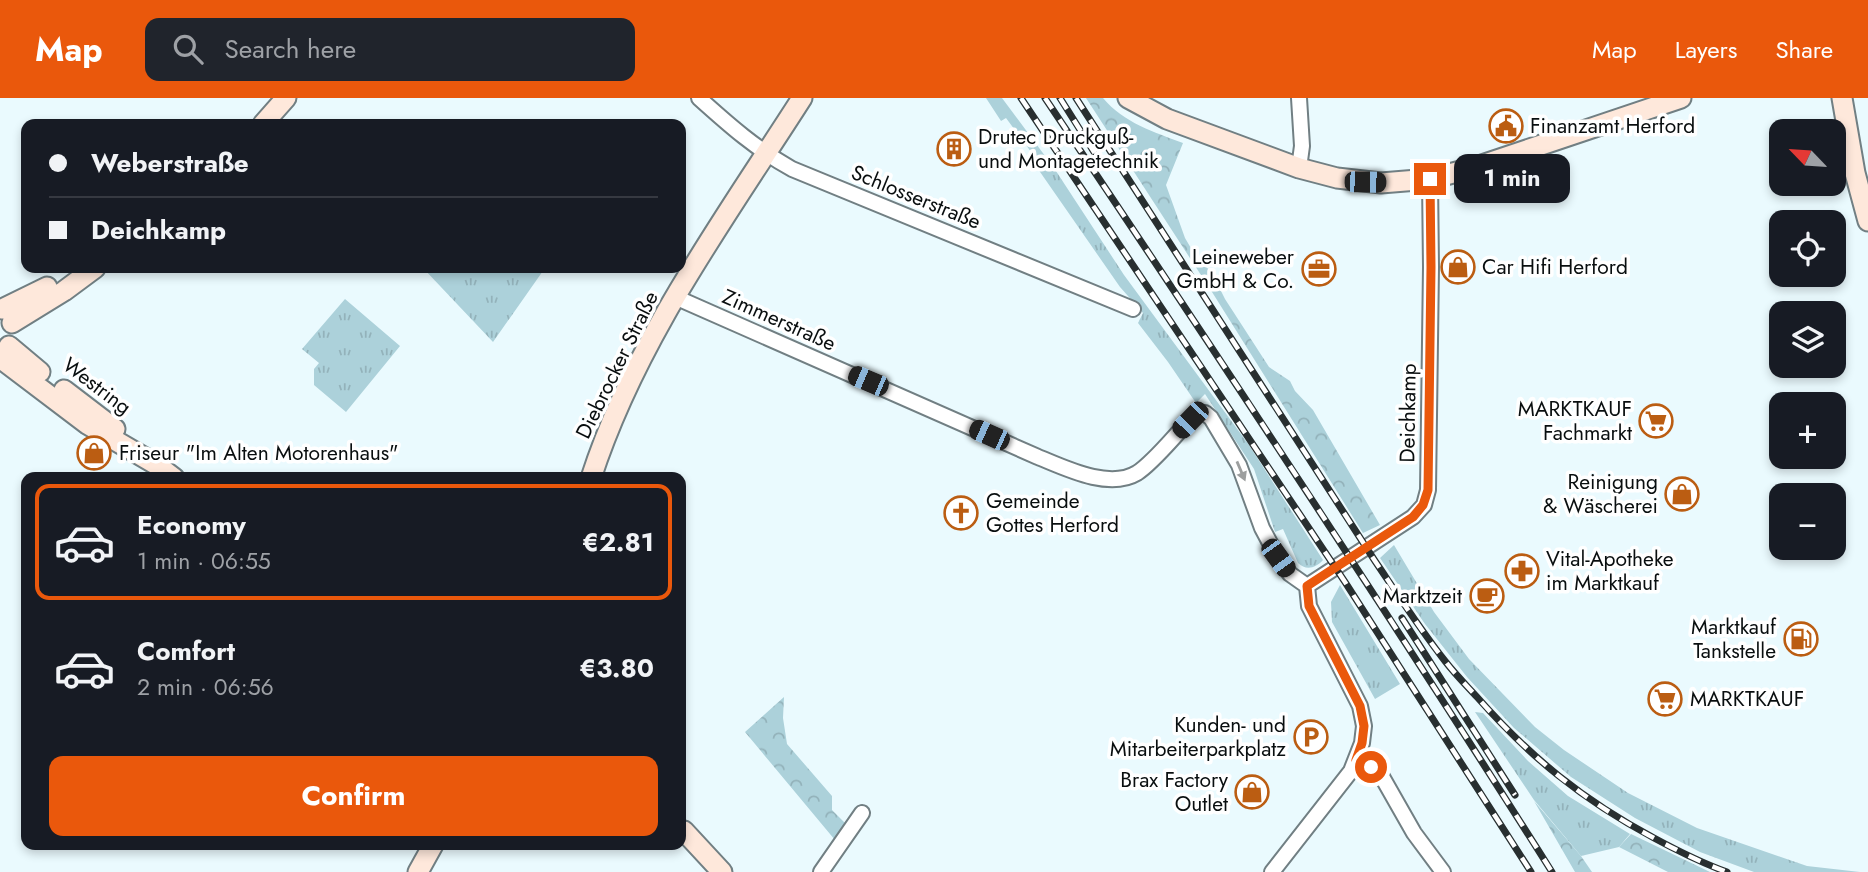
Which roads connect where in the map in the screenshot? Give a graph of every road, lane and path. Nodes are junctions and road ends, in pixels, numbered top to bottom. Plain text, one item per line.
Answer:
1 (276, 98) edge
2 (286, 98) edge
3 (699, 98) edge
4 (802, 98) edge
5 (1128, 98) edge
6 (1298, 98) edge
7 (1681, 98) edge
8 (1842, 98) edge
9 (265, 119) edge
10 (267, 119) edge
11 (766, 155) junction
12 (1299, 168) junction
13 (1430, 179) junction
14 (1868, 221) edge
15 (87, 273) edge
16 (675, 297) junction
17 (1133, 309) dead end
18 (5, 313) edge
19 (3, 352) edge
20 (166, 472) edge
21 (593, 472) edge
22 (1307, 586) junction
23 (1356, 760) junction
24 (862, 813) dead end
25 (686, 833) edge
26 (686, 835) edge
27 (430, 850) edge
28 (418, 872) edge
29 (710, 872) edge
30 (722, 872) edge
31 (821, 872) edge
32 (1272, 872) edge
33 (1443, 872) edge

1 - 9 street
2 - 10 street
3 - 11 street, Schlosserstraße
4 - 11 street, Diebrocker Straße
5 - 12 street
6 - 12 street
7 - 13 street
8 - 14 street
11 - 16 street, Diebrocker Straße
11 - 17 street, Schlosserstraße
12 - 13 street
13 - 22 street, Deichkamp
15 - 18 street
16 - 21 street, Diebrocker Straße
16 -> 22 street, Zimmerstraße
18 - 19 street
19 - 20 street, Westring
22 - 23 street
23 - 32 street
23 - 33 street
24 - 31 street
25 - 30 street
26 - 29 street
27 - 28 street

